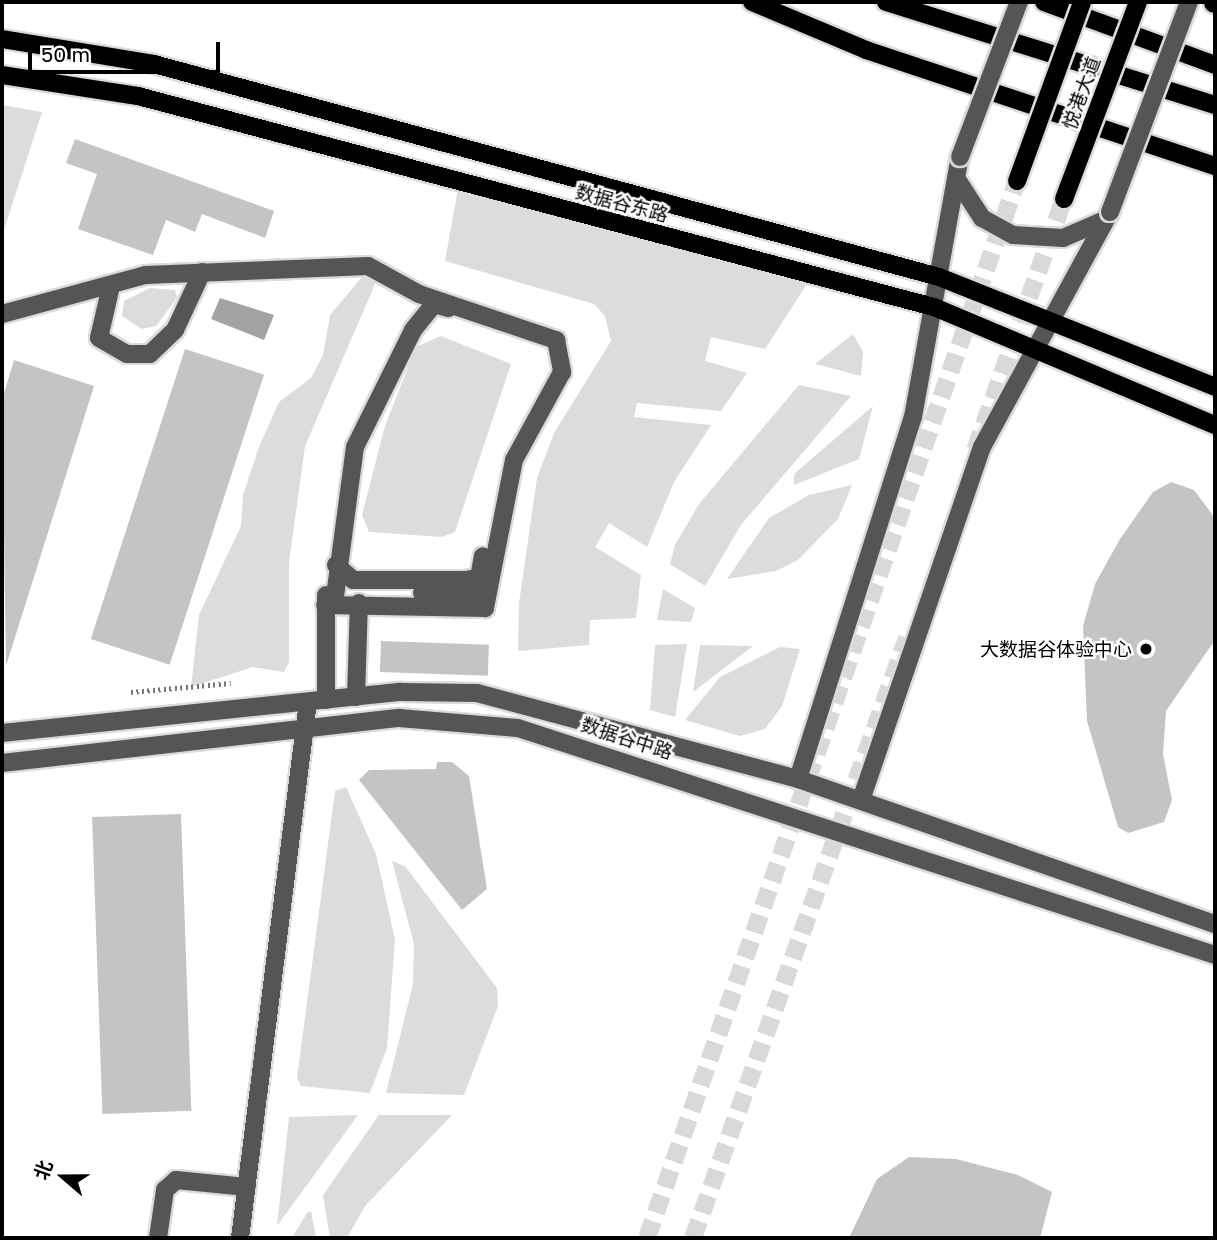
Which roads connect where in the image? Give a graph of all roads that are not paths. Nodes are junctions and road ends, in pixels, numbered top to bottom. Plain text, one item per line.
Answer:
1 (752, 2) edge
2 (886, 2) edge
3 (1019, 2) edge
4 (1044, 2) edge
5 (1082, 2) edge
6 (1138, 2) edge
7 (1189, 2) edge
8 (2, 40) edge
9 (1215, 65) edge
10 (2, 75) edge
11 (1215, 105) edge
12 (1215, 166) edge
13 (957, 178) junction
14 (1017, 181) tunnel mouth
15 (1064, 199) tunnel mouth
16 (1107, 216) junction
17 (202, 272) junction
18 (939, 277) junction
19 (111, 286) junction
20 (419, 293) junction
21 (934, 307) junction
22 (2, 314) edge
23 (1052, 319) junction
24 (1036, 347) junction
25 (1215, 387) edge
26 (1215, 425) edge
27 (336, 565) junction
28 (486, 596) junction
29 (331, 600) junction
30 (359, 603) junction
31 (356, 697) junction
32 (317, 701) junction
33 (2, 733) edge
34 (309, 733) junction
35 (2, 763) edge
36 (798, 779) junction
37 (861, 800) junction
38 (1215, 924) edge
39 (1215, 955) edge
40 (247, 1187) junction
41 (158, 1238) edge
42 (240, 1238) edge

1 - 12 main road
2 - 11 main road, bridge
3 - 13 street, bridge
4 - 9 main road
5 - 14 main road, 悦港大道, bridge
6 - 15 main road, 悦港大道, bridge
7 - 16 street, bridge
8 - 18 main road, 数据谷东路
10 - 21 main road, 数据谷东路
13 - 16 street
13 - 18 street
16 - 23 street
17 - 19 street
17 - 19 street
17 - 20 street
18 - 21 street
18 - 23 main road, 数据谷东路
19 - 22 street
20 - 28 street
20 - 29 street
21 - 24 main road, 数据谷东路
21 - 36 street
23 - 24 street
23 - 25 main road, 数据谷东路
24 - 26 main road, 数据谷东路
24 - 37 street
27 - 27 street
27 - 29 street
28 - 29 street
28 - 30 street
29 - 30 street
29 - 32 street
30 - 31 street
31 - 32 street, 数据谷中路
31 - 36 street, 数据谷中路
32 - 33 street, 数据谷中路
32 - 34 street
34 - 35 street, 数据谷中路
34 - 39 street, 数据谷中路
34 - 40 street
36 - 37 street, 数据谷中路
37 - 38 street, 数据谷中路
40 - 41 street
40 - 42 street

